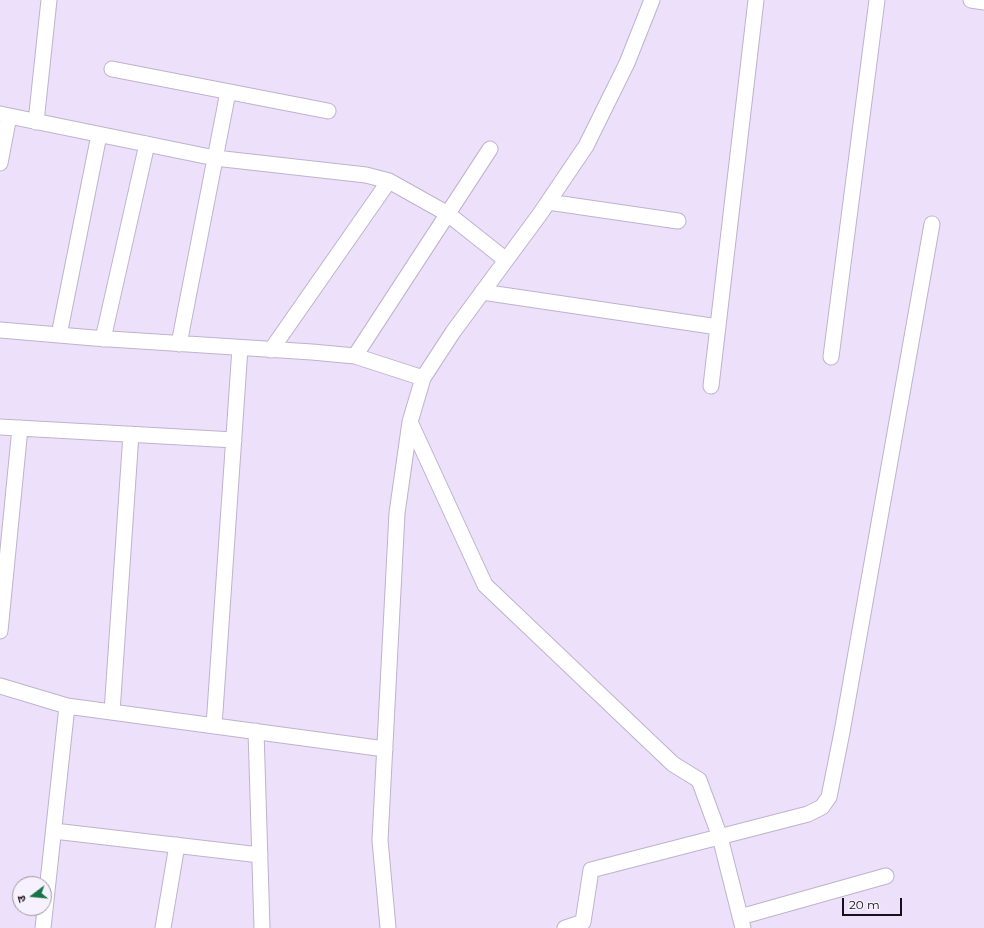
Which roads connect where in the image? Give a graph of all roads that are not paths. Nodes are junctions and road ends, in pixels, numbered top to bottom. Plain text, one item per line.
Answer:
1 (49, 0) edge
2 (652, 0) edge
3 (756, 0) edge
4 (877, 0) edge
5 (971, 0) edge
6 (984, 2) edge
7 (112, 69) dead end
8 (228, 92) junction
9 (328, 112) dead end
10 (4, 115) edge
11 (36, 122) junction
12 (99, 135) junction
13 (147, 144) junction
14 (490, 149) dead end
15 (215, 158) junction
16 (0, 163) edge
17 (388, 181) junction
18 (548, 202) junction
19 (448, 214) junction
20 (678, 221) dead end
21 (932, 224) dead end
22 (506, 260) junction
23 (482, 292) junction
24 (718, 327) junction
25 (0, 330) edge
26 (59, 335) junction
27 (103, 338) junction
28 (179, 344) junction
29 (240, 348) junction
30 (271, 350) junction
31 (355, 356) junction
32 (831, 357) dead end
33 (423, 378) junction
34 (711, 386) dead end
35 (410, 422) junction
36 (0, 427) edge
37 (20, 428) junction
38 (131, 434) junction
39 (234, 440) junction
40 (0, 631) edge
41 (0, 686) edge
42 (67, 706) junction
43 (112, 712) junction
44 (214, 726) junction
45 (256, 732) junction
46 (385, 749) junction
47 (54, 831) junction
48 (720, 837) junction
49 (177, 845) junction
50 (260, 855) junction
51 (886, 876) dead end
52 (742, 922) edge
53 (43, 928) edge
54 (163, 928) edge
55 (262, 928) edge
56 (388, 928) edge
57 (565, 928) edge

1 - 11 street
2 - 18 street
3 - 24 street
4 - 32 street
5 - 6 street
7 - 8 street
8 - 9 street
8 - 15 street
10 - 11 street
10 - 16 street
11 - 12 street
12 - 13 street
12 - 26 street
13 - 15 street
13 - 27 street
14 - 19 street
15 - 17 street
15 - 28 street
17 - 19 street
17 - 30 street
18 - 20 street
18 - 22 street
19 - 22 street
19 - 31 street
21 - 48 street
22 - 23 street
23 - 24 street
23 - 33 street
24 - 34 street
25 - 26 street
26 - 27 street
27 - 28 street
28 - 29 street
29 - 30 street
29 - 39 street
30 - 31 street
31 - 33 street
33 - 35 street
35 - 46 street
35 - 48 street
36 - 37 street
37 - 38 street
37 - 40 street
38 - 39 street
38 - 43 street
39 - 44 street
41 - 42 street
42 - 43 street
42 - 47 street
43 - 44 street
44 - 45 street
45 - 46 street
45 - 50 street
46 - 56 street
47 - 49 street
47 - 53 street
48 - 52 street
48 - 57 street
49 - 50 street
49 - 54 street
50 - 55 street
51 - 52 street

